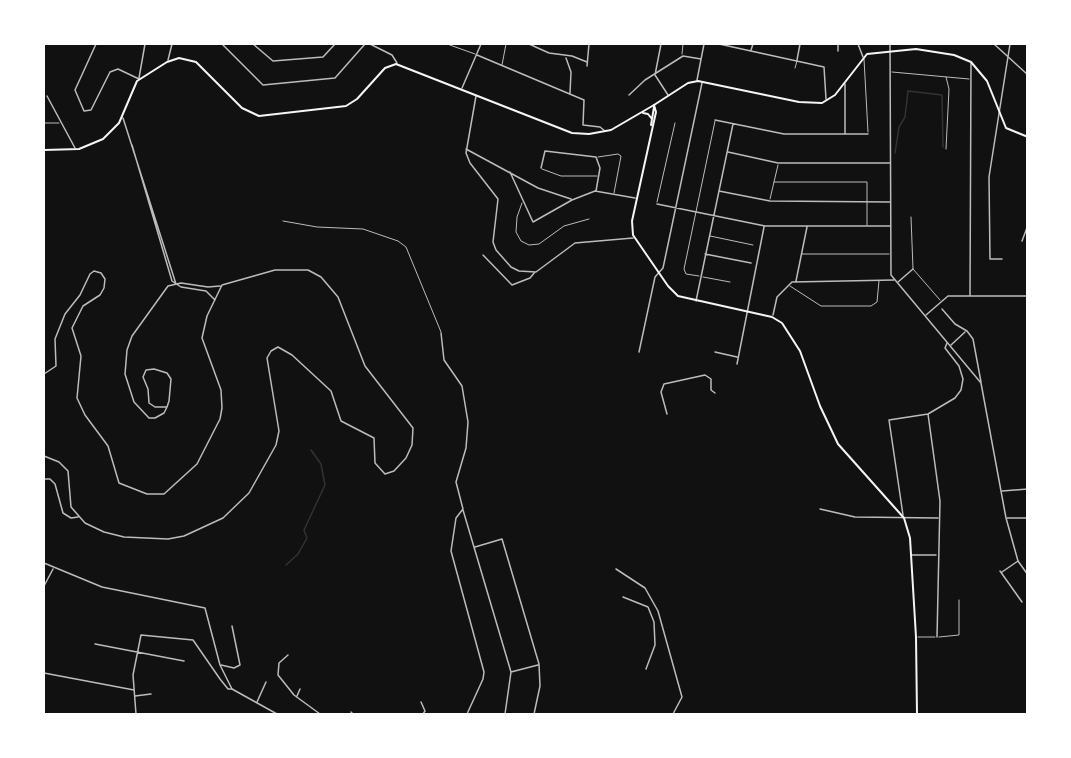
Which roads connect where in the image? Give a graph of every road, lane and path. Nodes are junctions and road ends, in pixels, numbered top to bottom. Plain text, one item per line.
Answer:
1 (96, 44) edge
2 (146, 44) edge
3 (172, 44) edge
4 (222, 44) edge
5 (253, 44) edge
6 (335, 44) edge
7 (365, 44) edge
8 (370, 44) edge
9 (447, 44) edge
10 (458, 44) edge
11 (481, 44) edge
12 (506, 44) edge
13 (529, 44) edge
14 (589, 44) edge
15 (661, 44) edge
16 (683, 44) edge
17 (704, 44) edge
18 (719, 44) edge
19 (753, 44) edge
20 (800, 44) edge
21 (838, 44) edge
22 (858, 44) edge
23 (890, 44) edge
24 (994, 44) edge
25 (1010, 44) edge
26 (456, 47) junction
27 (890, 50) junction
28 (751, 51) junction
29 (838, 51) dead end
30 (477, 55) junction
31 (683, 56) junction
32 (1008, 56) junction
33 (565, 57) junction
34 (863, 57) junction
35 (701, 59) junction
36 (797, 61) junction
37 (167, 62) junction
38 (587, 62) junction
39 (970, 62) junction
40 (398, 64) junction
41 (502, 64) junction
42 (587, 66) dead end
43 (795, 68) dead end
44 (890, 72) junction
45 (655, 75) junction
46 (1028, 75) edge
47 (946, 76) junction
48 (139, 80) junction
49 (971, 80) junction
50 (696, 81) junction
51 (703, 81) junction
52 (845, 83) junction
53 (462, 89) junction
54 (570, 93) junction
55 (476, 95) junction
56 (629, 95) dead end
57 (46, 96) dead end
58 (669, 96) junction
59 (826, 101) junction
60 (654, 105) junction
61 (643, 113) junction
62 (122, 116) junction
63 (1000, 117) junction
64 (652, 119) junction
65 (715, 120) joint
66 (44, 123) edge
67 (61, 123) junction
68 (675, 123) dead end
69 (733, 124) junction
70 (606, 131) junction
71 (651, 131) junction
72 (845, 134) junction
73 (868, 134) joint
74 (1028, 137) edge
75 (75, 149) junction
76 (466, 149) junction
77 (946, 149) dead end
78 (44, 150) edge
79 (727, 152) junction
80 (596, 157) junction
81 (778, 163) junction
82 (891, 163) junction
83 (541, 168) joint
84 (510, 172) junction
85 (599, 176) junction
86 (774, 182) junction
87 (595, 191) junction
88 (719, 191) junction
89 (614, 193) junction
90 (636, 198) junction
91 (572, 200) junction
92 (522, 201) junction
93 (770, 201) junction
94 (867, 201) junction
95 (891, 202) junction
96 (657, 204) joint
97 (676, 208) junction
98 (695, 212) junction
99 (713, 216) junction
100 (912, 218) dead end
101 (589, 219) dead end
102 (283, 221) dead end
103 (1028, 225) edge
104 (765, 226) junction
105 (808, 226) junction
106 (867, 226) junction
107 (891, 226) junction
108 (709, 236) junction
109 (634, 238) junction
110 (1022, 241) dead end
111 (753, 245) dead end
112 (705, 254) junction
113 (802, 254) junction
114 (891, 254) junction
115 (483, 255) dead end
116 (1002, 259) dead end
117 (751, 263) dead end
118 (913, 269) junction
119 (536, 272) junction
120 (659, 273) junction
121 (701, 277) junction
122 (895, 280) junction
123 (879, 281) junction
124 (730, 282) dead end
125 (796, 282) junction
126 (897, 282) junction
127 (789, 284) junction
128 (175, 285) junction
129 (222, 285) junction
130 (970, 296) junction
131 (1028, 296) edge
132 (216, 301) junction
133 (696, 302) junction
134 (941, 302) junction
135 (942, 309) dead end
136 (747, 312) junction
137 (925, 316) junction
138 (772, 317) junction
139 (966, 330) junction
140 (441, 333) joint
141 (947, 341) junction
142 (950, 345) junction
143 (639, 352) dead end
144 (715, 352) dead end
145 (738, 357) junction
146 (737, 364) dead end
147 (44, 374) edge
148 (981, 383) junction
149 (715, 393) dead end
150 (167, 407) junction
151 (668, 414) dead end
152 (927, 414) junction
153 (44, 456) edge
154 (44, 479) edge
155 (1028, 489) edge
156 (1001, 491) junction
157 (71, 507) junction
158 (463, 509) junction
159 (820, 509) dead end
160 (67, 515) junction
161 (903, 517) junction
162 (79, 518) junction
163 (939, 518) junction
164 (1006, 518) junction
165 (1028, 518) edge
166 (474, 547) junction
167 (911, 555) junction
168 (937, 555) junction
169 (1018, 561) junction
170 (44, 563) edge
171 (54, 567) junction
172 (616, 569) dead end
173 (1028, 575) edge
174 (44, 586) edge
175 (623, 597) dead end
176 (959, 600) dead end
177 (1022, 602) dead end
178 (232, 626) dead end
179 (916, 637) junction
180 (937, 637) junction
181 (95, 644) dead end
182 (138, 652) junction
183 (288, 655) dead end
184 (184, 661) dead end
185 (539, 664) junction
186 (649, 664) junction
187 (220, 665) junction
188 (654, 667) dead end
189 (646, 669) dead end
190 (511, 672) junction
191 (44, 673) edge
192 (266, 682) dead end
193 (300, 688) dead end
194 (232, 689) junction
195 (135, 690) junction
196 (151, 694) dead end
197 (135, 696) junction
198 (297, 697) junction
199 (257, 702) junction
200 (421, 702) dead end
201 (136, 714) edge
202 (277, 714) edge
203 (320, 714) edge
204 (423, 714) edge
205 (467, 714) edge
206 (505, 714) edge
207 (534, 714) edge
208 (673, 714) edge
209 (917, 714) edge

1 - 48 street
2 - 48 street
3 - 37 street
4 - 7 street
5 - 6 street
8 - 40 street
9 - 26 lane
10 - 26 lane
11 - 30 street
12 - 41 lane
13 - 33 street
14 - 38 street
15 - 45 street
16 - 31 lane
17 - 35 street
18 - 28 street
19 - 28 street
20 - 36 street
21 - 29 street
22 - 34 street
23 - 27 street
24 - 32 street
25 - 32 street
26 - 30 lane
27 - 34 main road
27 - 39 main road
27 - 44 street
28 - 36 street
30 - 41 street
30 - 53 street
31 - 35 street
31 - 45 street
32 - 46 street
32 - 63 street
33 - 38 street
33 - 54 street
34 - 52 main road
34 - 73 lane
35 - 50 street
36 - 43 lane
36 - 59 street
37 - 40 main road
37 - 48 main road
38 - 42 street
39 - 49 street
39 - 63 main road
40 - 53 main road
41 - 54 street
44 - 47 lane
44 - 82 street
45 - 56 street
45 - 58 street
47 - 49 lane
47 - 77 lane
48 - 62 main road
49 - 130 street
50 - 51 main road
50 - 58 main road
51 - 59 main road
51 - 97 street
52 - 59 main road
52 - 72 street
53 - 55 main road
54 - 70 street
55 - 70 main road
55 - 76 street
57 - 67 street
58 - 60 main road
60 - 61 main road
60 - 64 main road
60 - 71 main road
61 - 64 main road
61 - 70 main road
62 - 75 main road
62 - 128 street
63 - 74 main road
63 - 116 street
64 - 71 main road
65 - 69 street
65 - 98 lane
66 - 67 lane
67 - 75 street
68 - 96 lane
69 - 72 street
69 - 79 street
71 - 90 main road
72 - 73 street
75 - 78 main road
76 - 84 street
76 - 119 street
79 - 81 street
79 - 88 street
80 - 83 street
80 - 85 street
80 - 89 lane
81 - 82 street
81 - 86 lane
82 - 95 street
83 - 85 lane
84 - 91 street
84 - 92 street
85 - 87 street
86 - 93 lane
86 - 94 lane
87 - 89 street
87 - 91 street
88 - 93 street
88 - 99 street
89 - 90 street
90 - 109 main road
91 - 92 street
92 - 101 lane
93 - 94 street
94 - 95 street
94 - 106 lane
95 - 107 street
96 - 97 street
97 - 98 street
97 - 120 street
98 - 99 street
98 - 121 lane
99 - 104 street
99 - 108 street
100 - 118 lane
102 - 140 lane
103 - 110 street
104 - 105 street
104 - 136 street
105 - 106 street
105 - 113 street
106 - 107 street
107 - 114 street
108 - 111 lane
108 - 112 street
109 - 119 street
109 - 120 main road
112 - 117 street
112 - 121 street
113 - 114 lane
113 - 125 street
114 - 122 street
115 - 119 street
118 - 126 street
118 - 134 lane
120 - 133 main road
120 - 143 street
121 - 124 lane
121 - 133 street
122 - 123 street
122 - 126 street
123 - 125 street
123 - 127 lane
125 - 127 street
126 - 137 street
127 - 138 street
128 - 129 street
128 - 132 street
128 - 150 street
129 - 132 street
129 - 162 street
130 - 131 street
130 - 134 street
132 - 147 street
133 - 136 main road
134 - 137 street
135 - 139 street
136 - 138 main road
136 - 145 street
137 - 141 street
138 - 161 main road
139 - 142 street
139 - 148 street
140 - 158 street
141 - 142 street
141 - 152 street
142 - 148 street
144 - 145 street
145 - 146 street
148 - 156 street
149 - 151 street
150 - 150 street
152 - 161 street
152 - 163 street
153 - 157 street
154 - 160 street
155 - 156 street
156 - 164 street
157 - 160 street
157 - 162 street
158 - 166 street
158 - 205 street
159 - 161 street
160 - 162 street
161 - 163 street
161 - 167 main road
163 - 168 street
164 - 165 street
164 - 169 street
166 - 185 street
166 - 190 street
167 - 168 street
167 - 179 main road
168 - 180 street
169 - 173 street
169 - 177 street
170 - 171 street
171 - 174 street
171 - 187 street
172 - 208 street
175 - 186 street
176 - 180 lane
178 - 187 street
179 - 180 lane
179 - 209 main road
181 - 182 street
182 - 184 street
182 - 194 street
182 - 195 street
183 - 198 street
185 - 190 street
185 - 207 street
186 - 188 street
186 - 189 street
187 - 194 street
190 - 206 street
191 - 195 street
192 - 199 street
193 - 198 street
194 - 199 street
195 - 197 street
196 - 197 street
197 - 201 street
198 - 203 street
199 - 202 street
200 - 204 street

